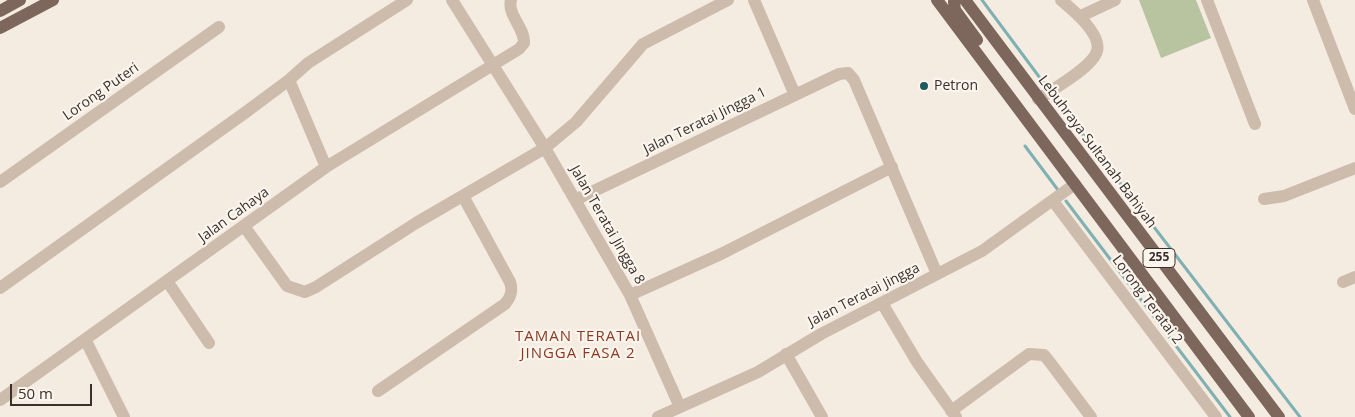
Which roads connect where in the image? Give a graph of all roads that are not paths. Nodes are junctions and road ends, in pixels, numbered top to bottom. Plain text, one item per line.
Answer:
1 (20, 0) edge
2 (53, 0) edge
3 (407, 0) edge
4 (452, 0) edge
5 (511, 0) edge
6 (728, 0) edge
7 (754, 0) edge
8 (936, 0) edge
9 (956, 0) edge
10 (965, 0) edge
11 (1061, 0) edge
12 (1116, 0) edge
13 (1207, 0) edge
14 (1313, 0) edge
15 (0, 10) edge
16 (1081, 16) junction
17 (219, 27) dead end
18 (0, 28) edge
19 (493, 65) junction
20 (289, 80) junction
21 (795, 95) junction
22 (1038, 100) junction
23 (1355, 110) edge
24 (1022, 112) junction
25 (1255, 124) dead end
26 (545, 148) junction
27 (326, 167) junction
28 (892, 168) junction
29 (1355, 168) edge
30 (0, 182) edge
31 (1075, 184) junction
32 (463, 196) junction
33 (1264, 199) dead end
34 (575, 200) junction
35 (1053, 201) junction
36 (244, 226) junction
37 (938, 274) junction
38 (168, 280) junction
39 (0, 288) edge
40 (630, 295) junction
41 (882, 303) junction
42 (85, 339) junction
43 (209, 343) dead end
44 (786, 354) junction
45 (378, 391) dead end
46 (0, 400) edge
47 (680, 407) junction
48 (954, 414) edge
49 (124, 417) edge
50 (658, 417) edge
51 (822, 417) edge
52 (1091, 417) edge
53 (1216, 417) edge
54 (1249, 417) edge
55 (1279, 417) edge

1 - 15 main road
2 - 18 main road
3 - 20 street
4 - 19 street, Jalan Teratai Jingga 8
5 - 19 street, Jalan Cahaya
6 - 26 street
7 - 21 street
8 - 24 main road, 255
9 - 24 main road
10 - 22 main road, Lebuhraya Sultanah Bahiyah / 255
11 - 16 street
12 - 16 street
13 - 25 street
14 - 23 street
16 - 22 street
17 - 30 street, Lorong Puteri
19 - 26 street, Jalan Teratai Jingga 8
19 - 27 street, Jalan Cahaya
20 - 27 street
20 - 39 street
21 - 28 street, Jalan Teratai Jingga 1
21 - 34 street, Jalan Teratai Jingga 1
22 - 55 main road, Lebuhraya Sultanah Bahiyah / 255
24 - 31 main road, 255
26 - 32 street
26 - 34 street, Jalan Teratai Jingga 8
27 - 36 street, Jalan Cahaya
28 - 37 street
28 - 40 street
29 - 33 street
31 - 35 street, Jalan Teratai Jingga
31 - 54 main road, 255
32 - 36 street
32 - 45 street
34 - 40 street, Jalan Teratai Jingga 8
35 - 37 street, Jalan Teratai Jingga
35 - 53 street, Lorong Teratai 2
36 - 38 street, Jalan Cahaya
37 - 41 street, Jalan Teratai Jingga
38 - 42 street, Jalan Cahaya
38 - 43 street
40 - 47 street, Jalan Teratai Jingga 8
41 - 44 street, Jalan Teratai Jingga
41 - 48 street
42 - 46 street, Jalan Cahaya
42 - 49 street
44 - 47 street, Jalan Teratai Jingga
44 - 51 street
47 - 50 street, Jalan Teratai Jingga
48 - 52 street

